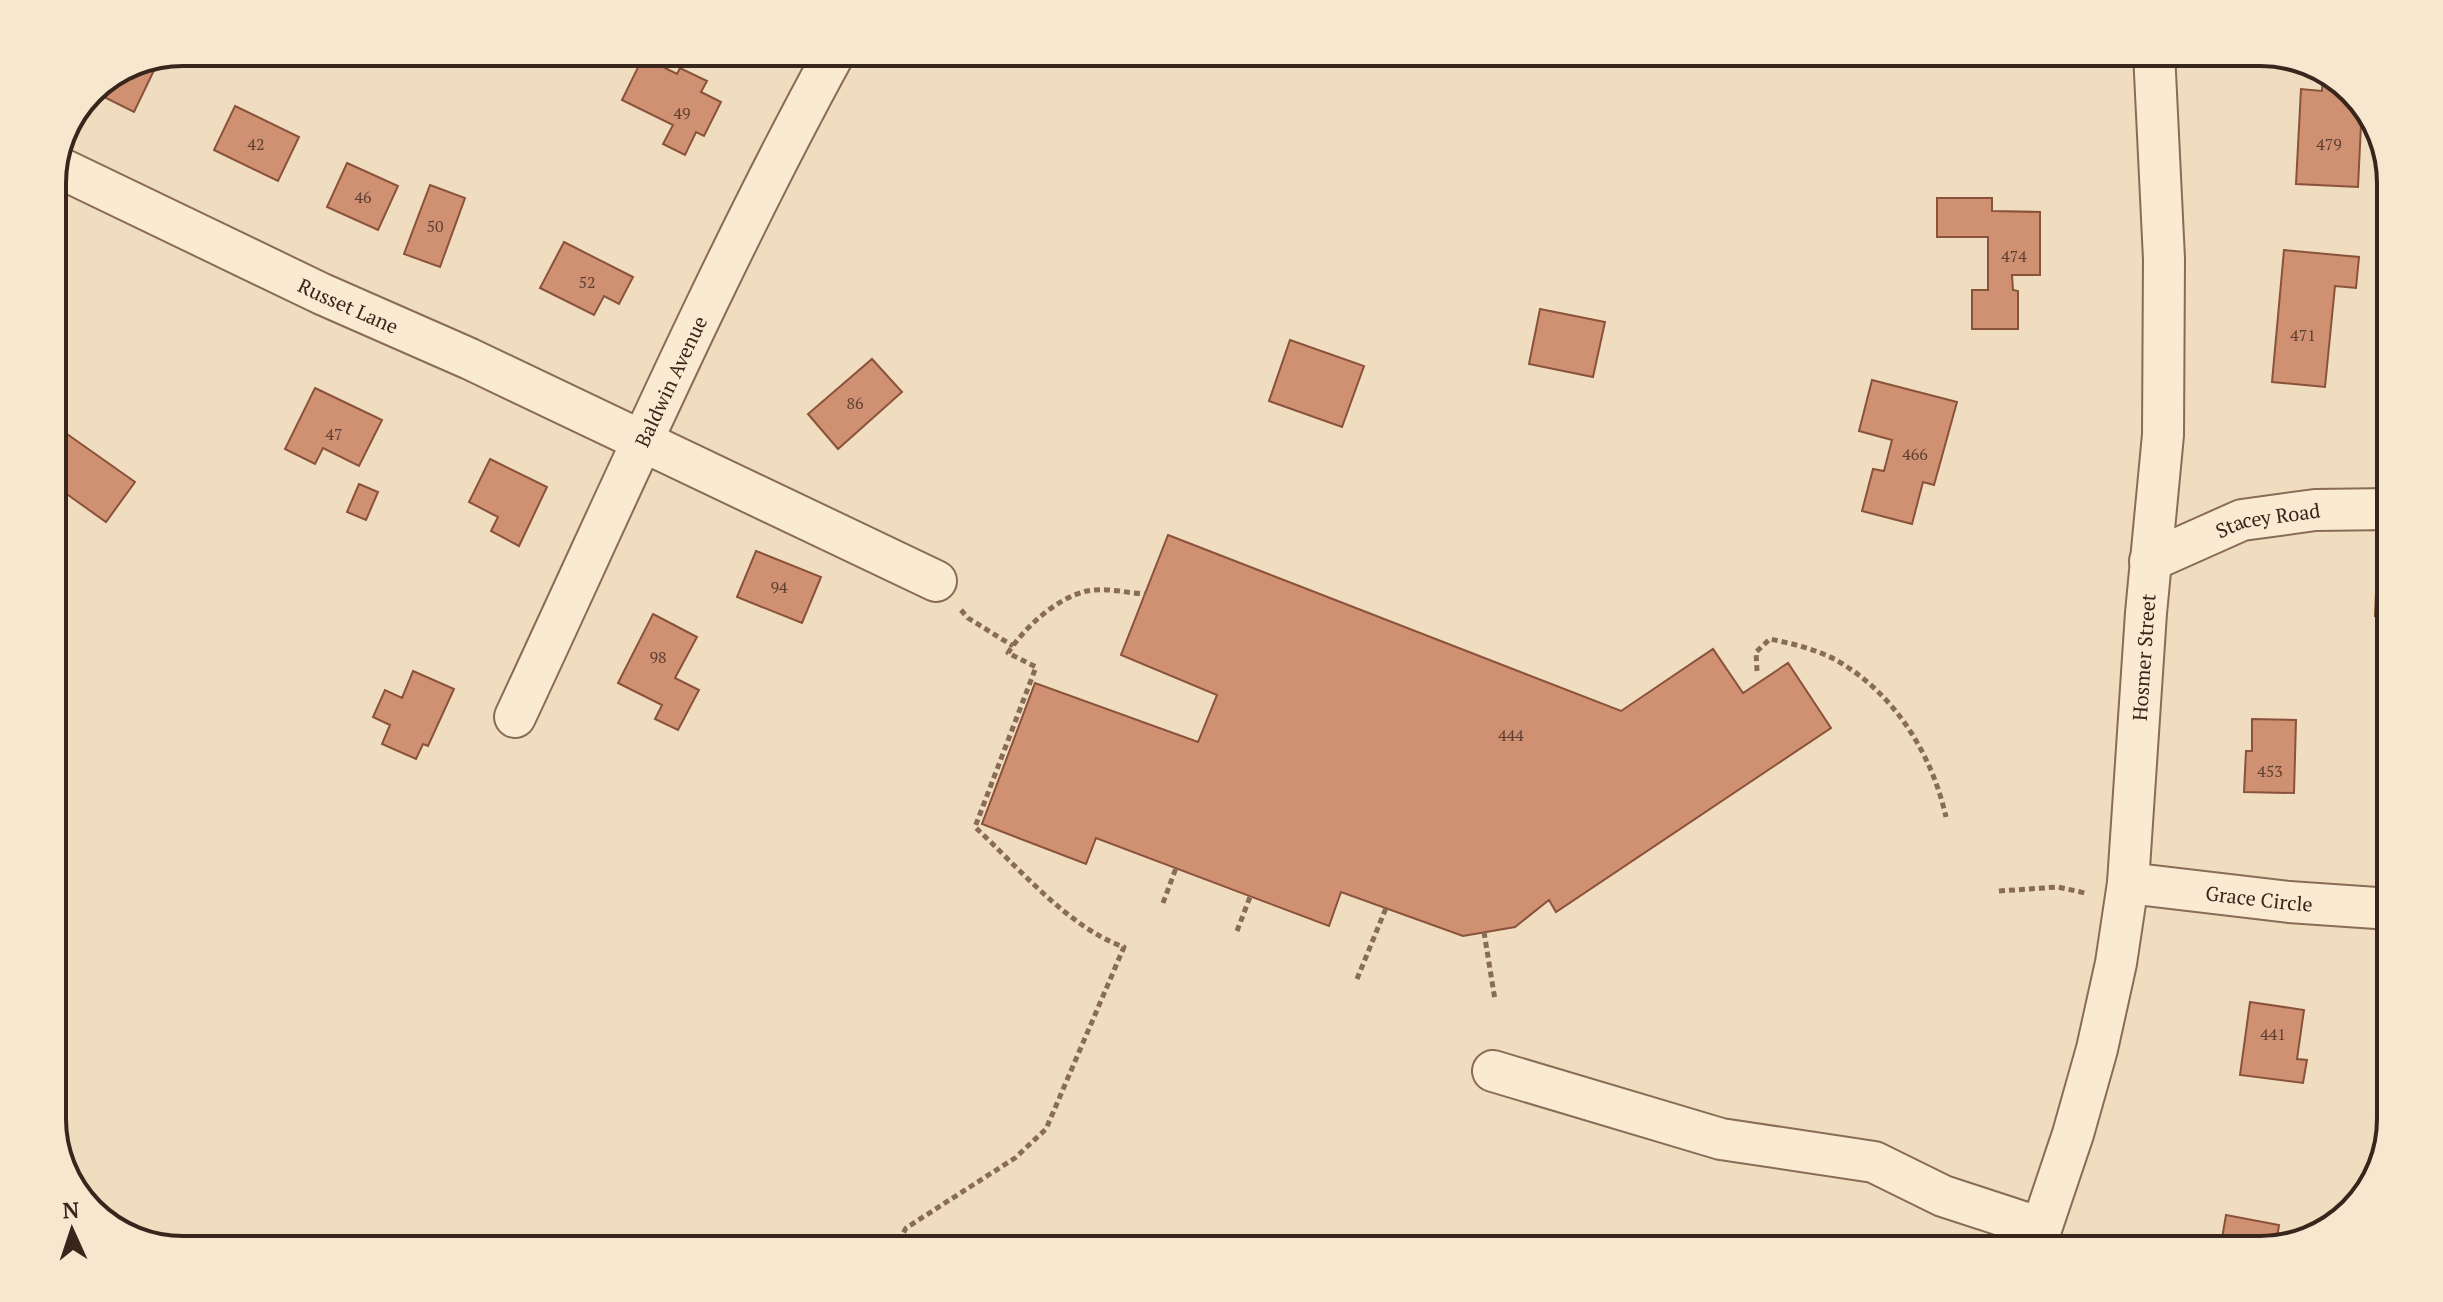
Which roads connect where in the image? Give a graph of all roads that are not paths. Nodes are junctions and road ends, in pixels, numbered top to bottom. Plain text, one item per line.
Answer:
1 (824, 66) edge
2 (2155, 66) edge
3 (67, 171) edge
4 (643, 442) junction
5 (2377, 509) edge
6 (2150, 561) junction
7 (936, 581) road end
8 (515, 717) dead end
9 (2128, 883) junction
10 (2377, 908) edge
11 (1493, 1071) dead end
12 (2031, 1236) edge
13 (2039, 1236) edge

1 - 4 street, Baldwin Avenue
2 - 6 street, Hosmer Street
3 - 4 street, Russet Lane
4 - 7 street, Russet Lane
4 - 8 street, Baldwin Avenue
5 - 6 street, Stacey Road
6 - 9 street, Hosmer Street
9 - 10 street, Grace Circle
9 - 13 street, Hosmer Street
11 - 12 street

